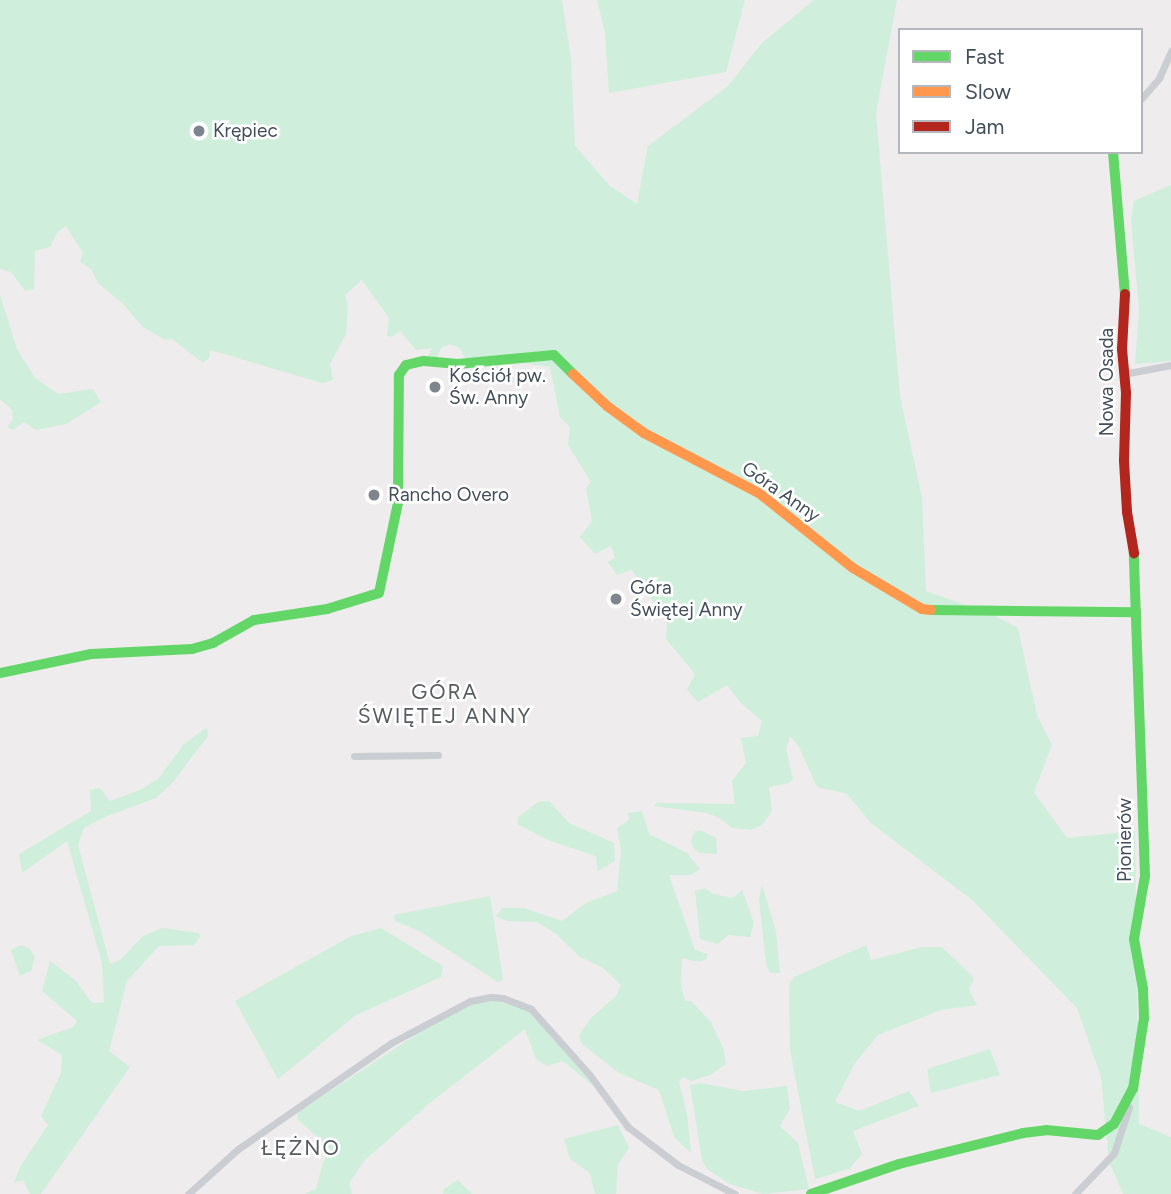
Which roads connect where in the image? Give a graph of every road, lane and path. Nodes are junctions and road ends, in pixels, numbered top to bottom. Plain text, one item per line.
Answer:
1 (1171, 51) edge
2 (1143, 97) edge
3 (1113, 154) edge
4 (1171, 365) edge
5 (1123, 374) junction
6 (1136, 612) junction
7 (0, 673) edge
8 (438, 755) dead end
9 (354, 756) dead end
10 (1125, 1105) junction
11 (188, 1194) edge
12 (735, 1194) edge
13 (811, 1194) edge
14 (1075, 1194) edge

1 - 2 street
3 - 5 street, Nowa Osada
4 - 5 street
5 - 6 street, Nowa Osada
6 - 7 street, Góra Anny
6 - 10 street, Pionierów
8 - 9 street
10 - 13 street, Pionierów
10 - 14 street, Pionierów
11 - 12 street

